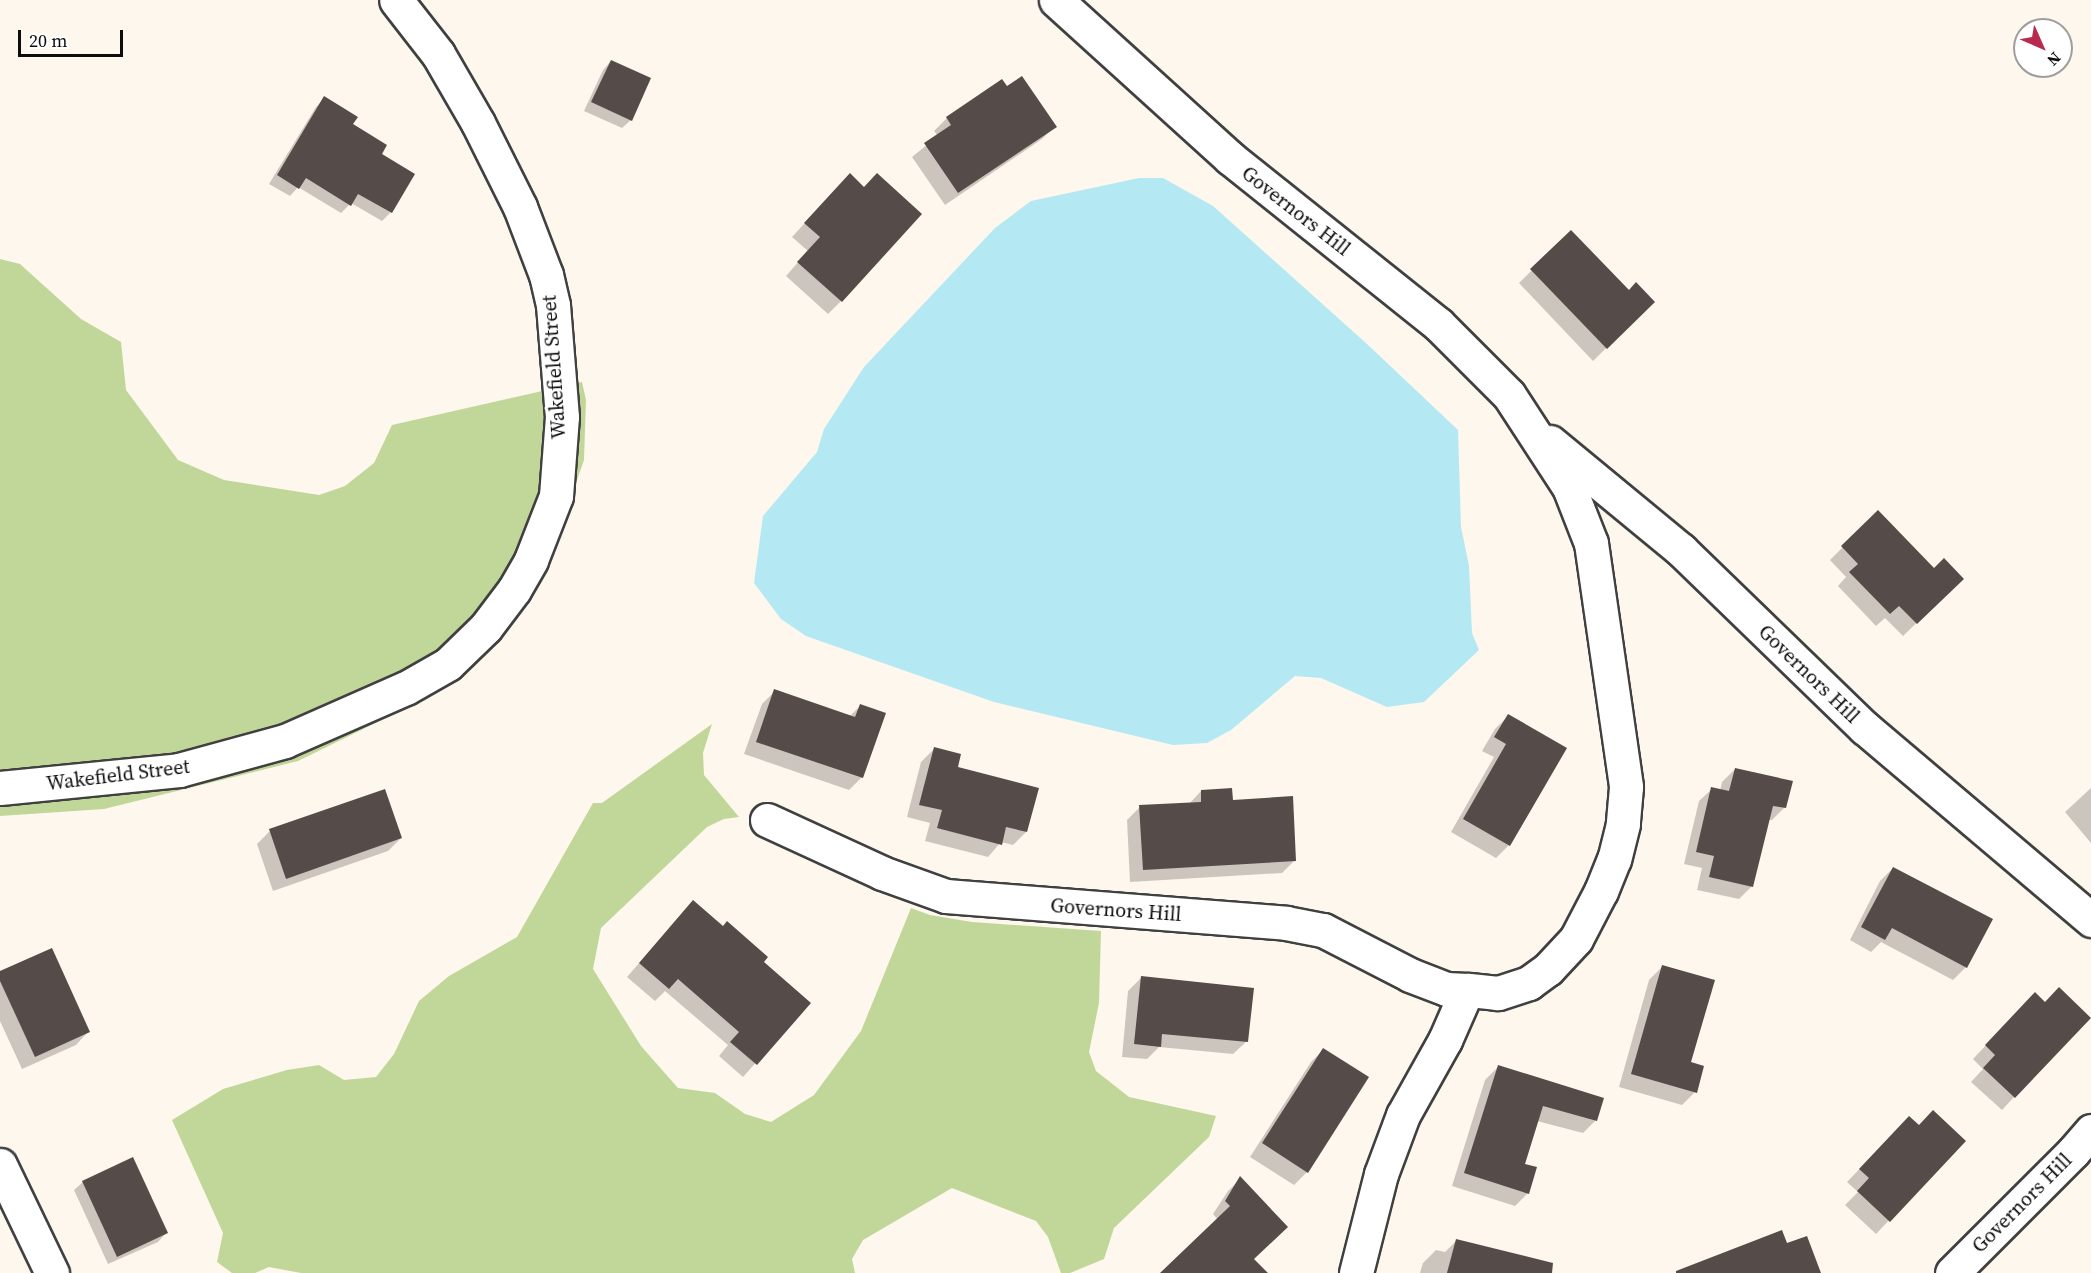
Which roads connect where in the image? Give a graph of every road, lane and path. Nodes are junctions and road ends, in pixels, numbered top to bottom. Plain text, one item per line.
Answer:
1 (396, 0) edge
2 (1056, 0) edge
3 (1530, 425) junction
4 (0, 788) edge
5 (767, 820) dead end
6 (2091, 920) edge
7 (1467, 990) junction
8 (2091, 1131) edge
9 (0, 1165) edge
10 (52, 1273) edge
11 (1356, 1273) edge
12 (1952, 1273) edge

1 - 4 street, Wakefield Street
2 - 3 street, Governors Hill
3 - 6 street, Governors Hill
3 - 7 street, Governors Hill
5 - 7 street, Governors Hill
7 - 11 street
8 - 12 street, Governors Hill
9 - 10 street

